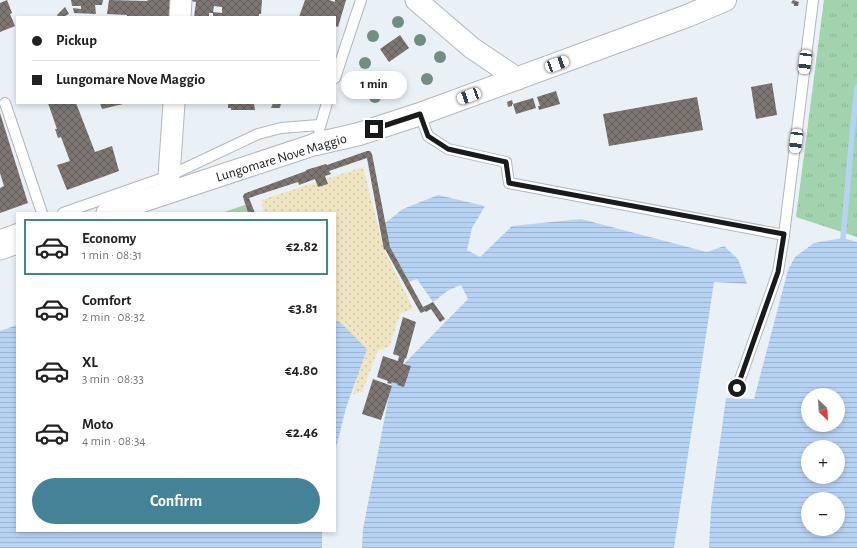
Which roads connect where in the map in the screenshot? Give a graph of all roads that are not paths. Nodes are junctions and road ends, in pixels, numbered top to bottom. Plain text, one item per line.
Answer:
1 (181, 0) edge
2 (361, 0) edge
3 (416, 0) edge
4 (725, 0) edge
5 (813, 0) edge
6 (180, 16) edge
7 (336, 75) edge
8 (518, 79) junction
9 (5, 103) dead end
10 (174, 104) edge
11 (327, 104) edge
12 (420, 114) junction
13 (318, 134) junction
14 (169, 176) junction
15 (42, 212) edge
16 (66, 212) edge
17 (110, 212) edge
18 (16, 229) edge
19 (784, 234) junction
20 (0, 235) edge
21 (16, 243) edge
22 (0, 248) edge
23 (737, 388) dead end

1 - 6 street
2 - 7 lane
3 - 8 street
4 - 8 street, Lungomare Nove Maggio
5 - 19 lane
8 - 12 street, Lungomare Nove Maggio
9 - 15 lane
10 - 14 street
11 - 13 lane
12 - 13 street, Lungomare Nove Maggio
12 - 19 lane
13 - 14 lane
13 - 17 street, Lungomare Nove Maggio
14 - 16 lane
18 - 20 lane
19 - 23 lane
21 - 22 street

